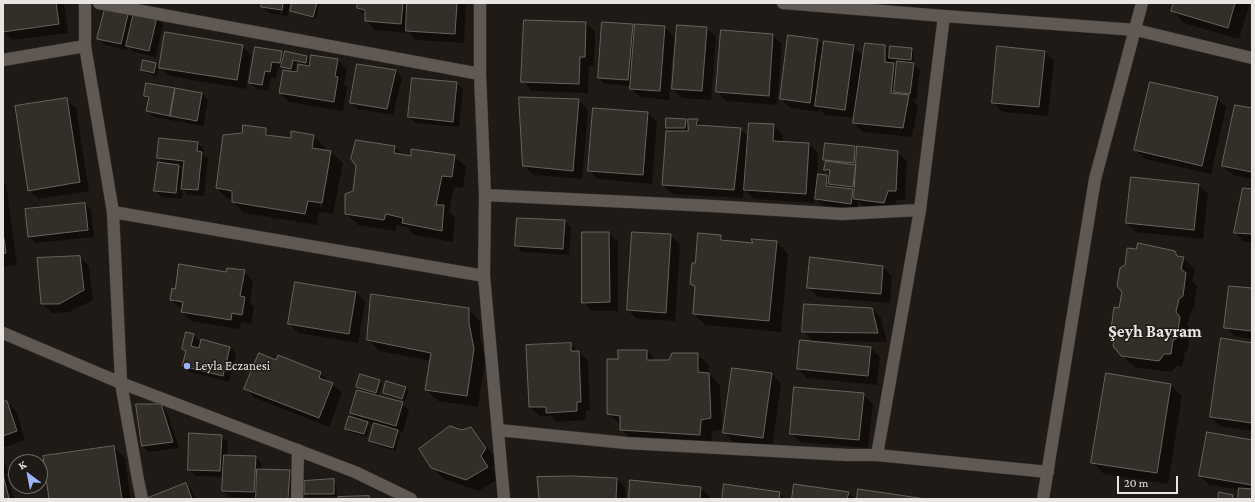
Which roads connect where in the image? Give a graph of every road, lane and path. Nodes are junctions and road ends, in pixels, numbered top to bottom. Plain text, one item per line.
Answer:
1 (85, 3) edge
2 (99, 3) edge
3 (480, 3) edge
4 (783, 3) edge
5 (1142, 3) edge
6 (915, 8) edge
7 (944, 16) junction
8 (1136, 30) junction
9 (85, 46) junction
10 (1252, 58) edge
11 (3, 60) edge
12 (480, 74) junction
13 (485, 194) junction
14 (920, 210) junction
15 (113, 212) junction
16 (484, 276) junction
17 (3, 332) edge
18 (121, 383) junction
19 (498, 430) junction
20 (298, 450) junction
21 (877, 455) junction
22 (1048, 472) junction
23 (142, 499) edge
24 (297, 499) edge
25 (410, 499) edge
26 (504, 499) edge
27 (1043, 499) edge

1 - 9 street
2 - 12 street
3 - 12 street
4 - 6 street
5 - 8 street
6 - 7 street
7 - 8 street
7 - 14 street
8 - 10 street
8 - 22 street
9 - 11 street
9 - 15 street
12 - 13 street
13 - 14 street
13 - 16 street
14 - 21 street
15 - 16 street
15 - 18 street
16 - 19 street
17 - 18 street
18 - 20 street
18 - 23 street
19 - 21 street
19 - 26 street
20 - 24 street
20 - 25 street
21 - 22 street
22 - 27 street

